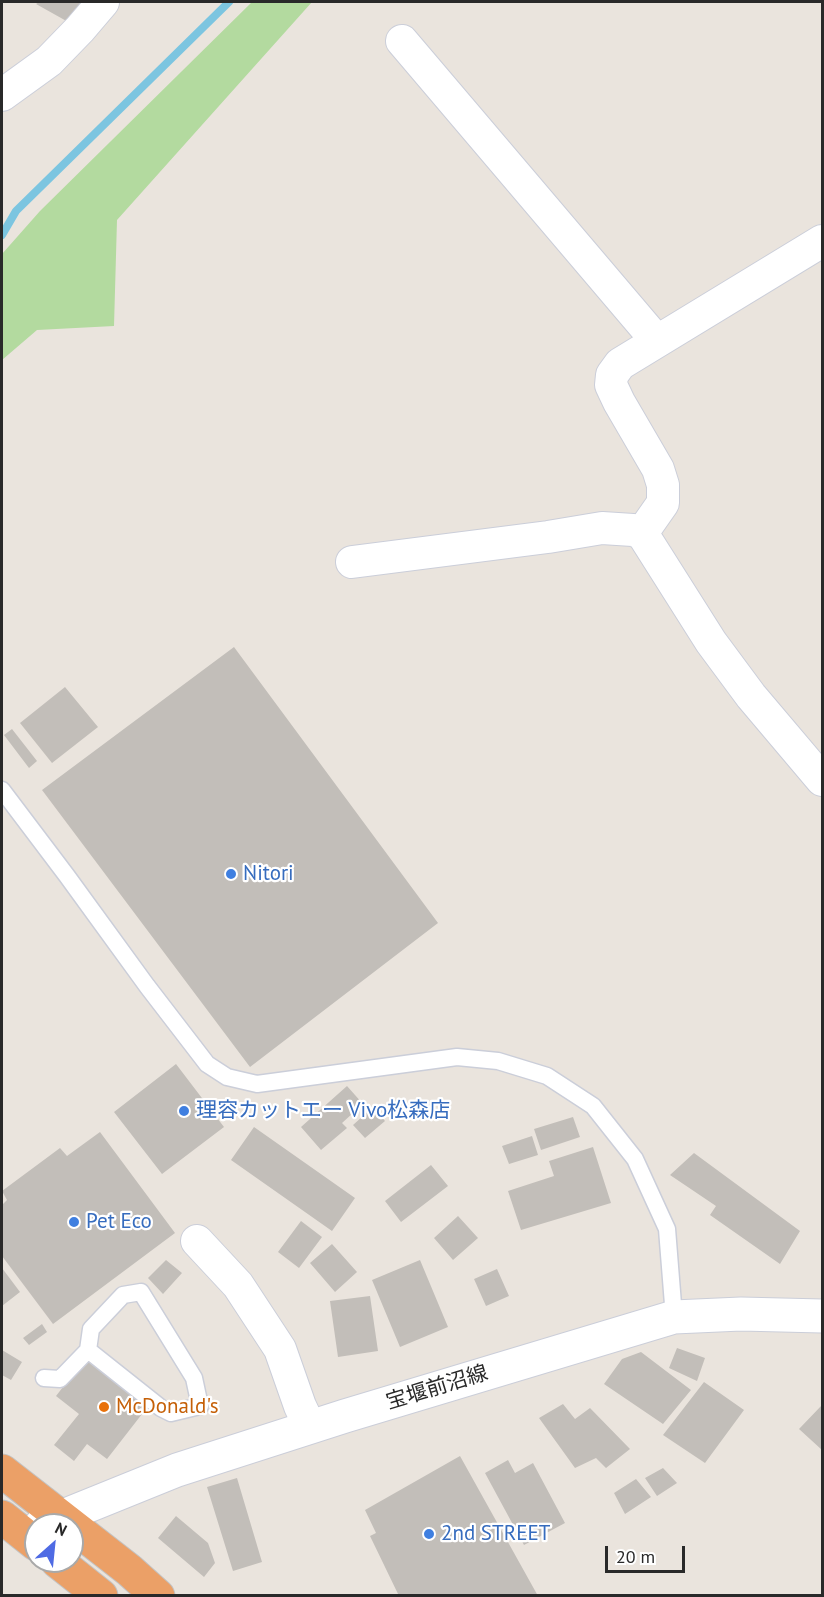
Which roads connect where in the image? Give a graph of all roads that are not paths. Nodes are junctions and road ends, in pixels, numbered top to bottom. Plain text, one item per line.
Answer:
1 (103, 2) edge
2 (402, 41) dead end
3 (2, 94) edge
4 (822, 241) edge
5 (657, 341) junction
6 (642, 533) junction
7 (352, 562) dead end
8 (822, 780) edge
9 (2, 790) edge
10 (197, 1241) dead end
11 (822, 1316) edge
12 (674, 1317) junction
13 (88, 1350) junction
14 (44, 1378) dead end
15 (310, 1427) junction
16 (2, 1471) edge
17 (68, 1513) edge
18 (24, 1520) edge
19 (84, 1552) edge
20 (72, 1573) edge
21 (101, 1596) edge
22 (158, 1596) edge

1 - 3 street
2 - 5 street
4 - 5 street
5 - 6 street
6 - 7 street
6 - 8 street
9 - 12 lane
10 - 15 street
11 - 12 street, 宝堰前沼線
12 - 15 street, 宝堰前沼線
13 - 13 lane
13 - 14 lane
15 - 17 street, 宝堰前沼線
16 - 18 highway
19 - 22 highway
20 - 21 highway

